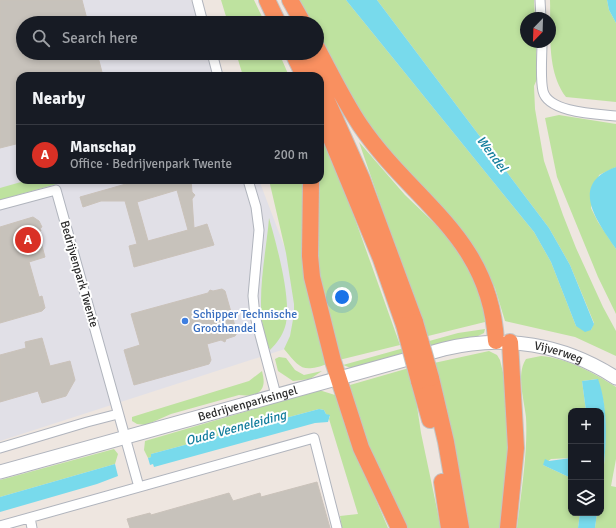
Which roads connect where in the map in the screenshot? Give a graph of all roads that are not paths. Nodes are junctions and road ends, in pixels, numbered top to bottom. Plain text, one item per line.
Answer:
1 (197, 0) edge
2 (267, 0) edge
3 (280, 0) edge
4 (290, 0) edge
5 (540, 0) edge
6 (541, 12) edge
7 (201, 16) edge
8 (275, 16) edge
9 (288, 16) edge
10 (299, 16) edge
11 (542, 48) edge
12 (214, 60) edge
13 (289, 60) edge
14 (296, 60) edge
15 (308, 60) edge
16 (324, 60) edge
17 (217, 72) edge
18 (292, 72) edge
19 (302, 72) edge
20 (314, 72) edge
21 (324, 94) edge
22 (616, 116) edge
23 (324, 122) edge
24 (249, 184) edge
25 (311, 184) edge
26 (0, 205) edge
27 (409, 324) junction
28 (503, 342) junction
29 (338, 378) junction
30 (616, 378) edge
31 (425, 379) junction
32 (276, 395) junction
33 (118, 414) junction
34 (124, 437) junction
35 (0, 448) edge
36 (0, 472) edge
37 (139, 487) junction
38 (30, 518) junction
39 (0, 526) edge
40 (32, 528) edge
41 (337, 528) edge
42 (399, 528) edge
43 (449, 528) edge
44 (461, 528) edge
45 (508, 528) edge

1 - 7 street
2 - 8 highway
3 - 9 highway
4 - 10 highway
5 - 6 street
11 - 22 street
12 - 17 street
13 - 18 highway
14 - 19 highway
15 - 20 highway
16 - 28 highway
21 - 27 highway
23 - 27 highway
24 - 32 street
25 - 29 highway
26 - 33 street, Bedrijvenpark Twente
27 - 31 highway, bridge
28 - 29 street, Bedrijvenparksingel
28 - 30 street, Vijverweg
28 - 45 highway
29 - 32 street, Bedrijvenparksingel
29 - 42 highway
31 - 43 highway
31 - 44 highway
32 - 34 street, Bedrijvenparksingel
33 - 34 street, Bedrijvenpark Twente
33 - 35 street
34 - 36 street, Bedrijvenparksingel
34 - 37 street, Bedrijvenpark Twente
37 - 38 street
37 - 41 street
38 - 39 street
38 - 40 street

